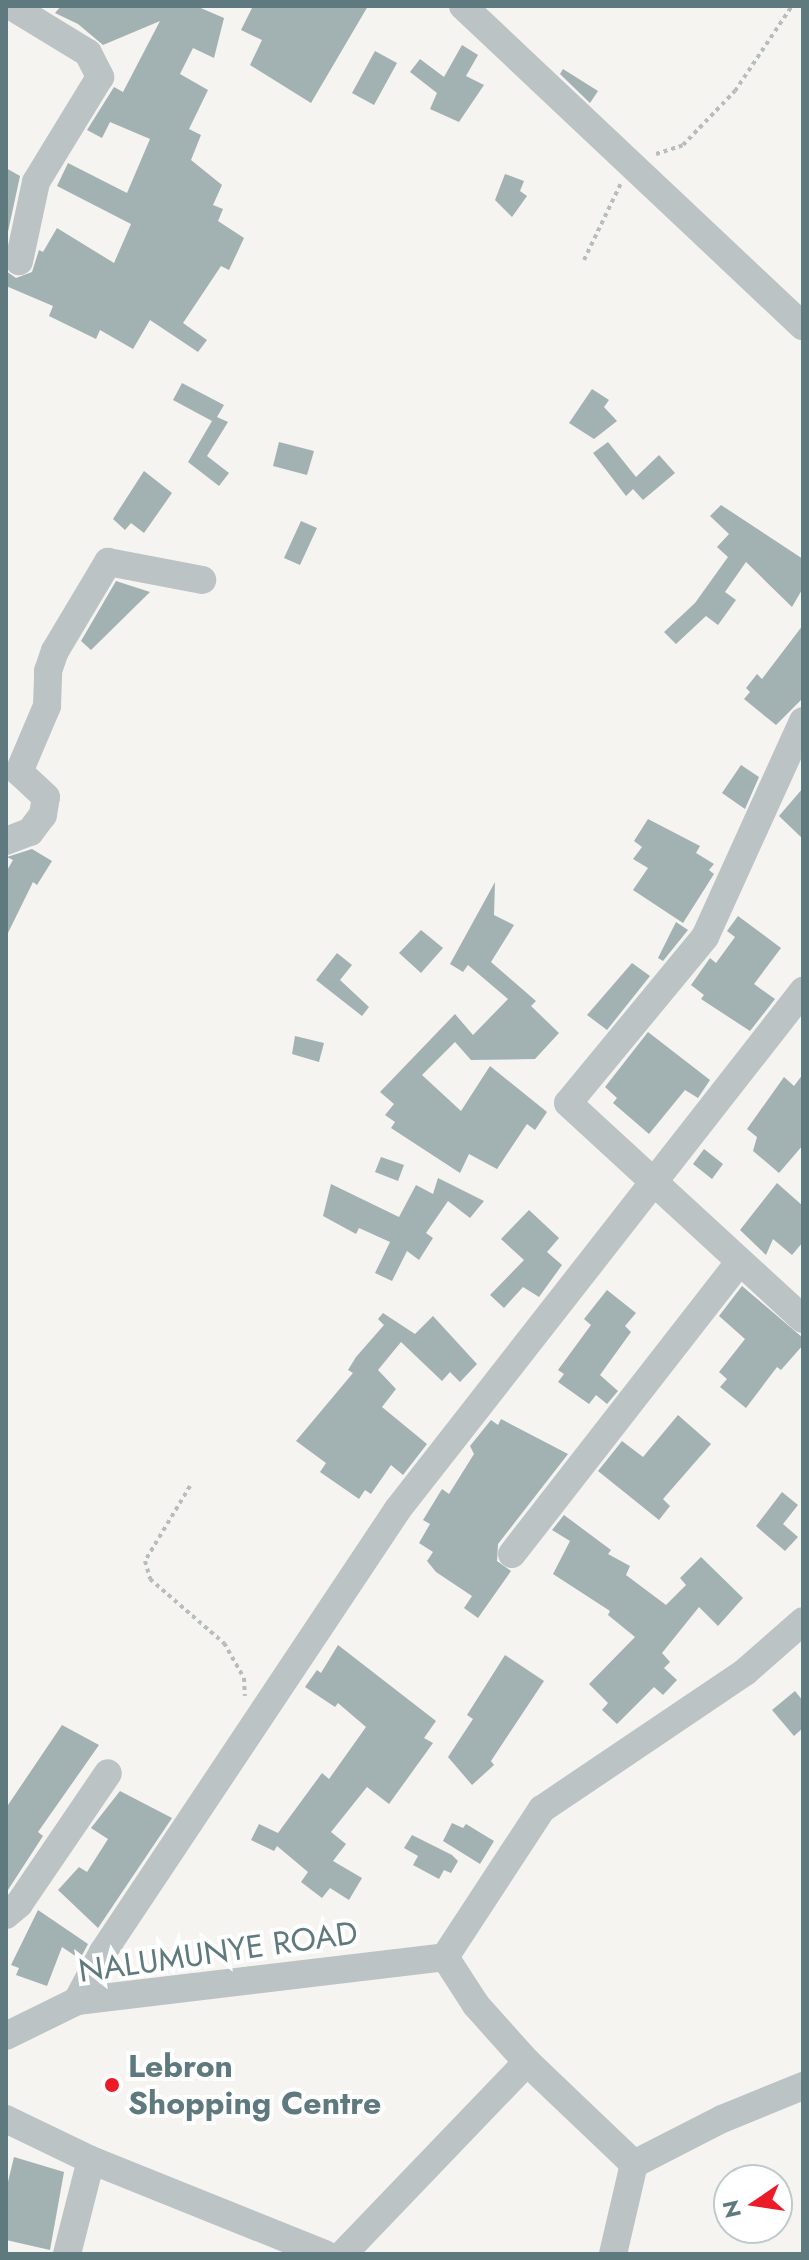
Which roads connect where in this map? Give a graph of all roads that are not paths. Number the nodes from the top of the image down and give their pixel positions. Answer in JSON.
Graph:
{"nodes":[{"id":1,"x":11,"y":6,"type":"edge"},
{"id":2,"x":463,"y":6,"type":"edge"},
{"id":3,"x":19,"y":261,"type":"dead end"},
{"id":4,"x":803,"y":326,"type":"edge"},
{"id":5,"x":202,"y":580,"type":"dead end"},
{"id":6,"x":803,"y":721,"type":"edge"},
{"id":7,"x":6,"y":841,"type":"edge"},
{"id":8,"x":803,"y":991,"type":"edge"},
{"id":9,"x":654,"y":1183,"type":"junction"},
{"id":10,"x":738,"y":1264,"type":"junction"},
{"id":11,"x":798,"y":1307,"type":"edge"},
{"id":12,"x":512,"y":1554,"type":"dead end"},
{"id":13,"x":803,"y":1621,"type":"edge"},
{"id":14,"x":108,"y":1773,"type":"dead end"},
{"id":15,"x":6,"y":1915,"type":"edge"},
{"id":16,"x":445,"y":1957,"type":"junction"},
{"id":17,"x":77,"y":2001,"type":"junction"},
{"id":18,"x":6,"y":2036,"type":"edge"},
{"id":19,"x":527,"y":2062,"type":"junction"},
{"id":20,"x":803,"y":2086,"type":"edge"},
{"id":21,"x":6,"y":2119,"type":"edge"},
{"id":22,"x":91,"y":2160,"type":"junction"},
{"id":23,"x":634,"y":2164,"type":"junction"},
{"id":24,"x":67,"y":2254,"type":"edge"},
{"id":25,"x":325,"y":2254,"type":"edge"},
{"id":26,"x":343,"y":2254,"type":"edge"},
{"id":27,"x":613,"y":2254,"type":"edge"}],
"edges":[{"from":1,"to":3,"type":"street"},
{"from":2,"to":4,"type":"street"},
{"from":5,"to":7,"type":"street"},
{"from":6,"to":9,"type":"street"},
{"from":8,"to":9,"type":"street"},
{"from":9,"to":10,"type":"street"},
{"from":9,"to":17,"type":"street"},
{"from":10,"to":11,"type":"street"},
{"from":10,"to":12,"type":"street"},
{"from":13,"to":16,"type":"street"},
{"from":14,"to":15,"type":"street"},
{"from":16,"to":17,"type":"street","name":"NALUMUNYE ROAD"},
{"from":16,"to":19,"type":"street"},
{"from":17,"to":18,"type":"street","name":"NALUMUNYE ROAD"},
{"from":19,"to":23,"type":"street"},
{"from":19,"to":26,"type":"street"},
{"from":20,"to":23,"type":"street"},
{"from":21,"to":22,"type":"street"},
{"from":22,"to":24,"type":"street"},
{"from":22,"to":25,"type":"street"},
{"from":23,"to":27,"type":"street"}]}
